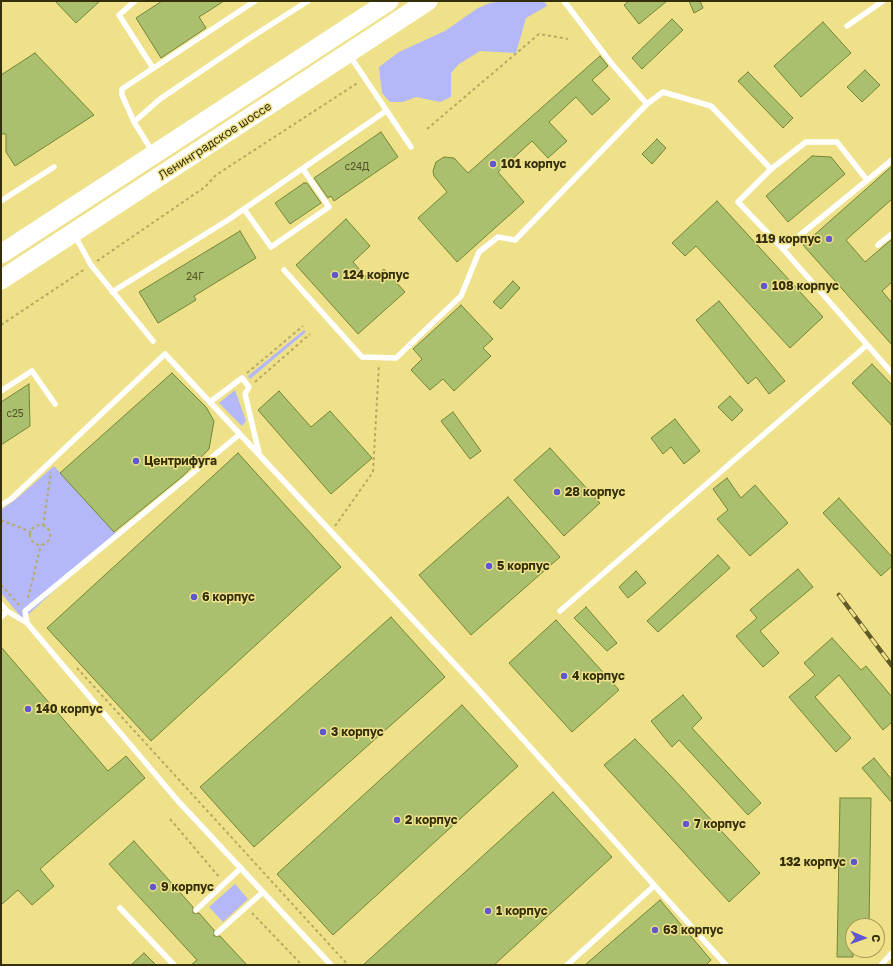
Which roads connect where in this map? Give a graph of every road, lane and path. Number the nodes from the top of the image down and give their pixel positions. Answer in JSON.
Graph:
{"nodes":[{"id":1,"x":135,"y":1,"type":"edge"},
{"id":2,"x":255,"y":1,"type":"edge"},
{"id":3,"x":308,"y":1,"type":"edge"},
{"id":4,"x":389,"y":1,"type":"edge"},
{"id":5,"x":428,"y":1,"type":"edge"},
{"id":6,"x":564,"y":1,"type":"edge"},
{"id":7,"x":883,"y":1,"type":"edge"},
{"id":8,"x":847,"y":26,"type":"dead end"},
{"id":9,"x":568,"y":39,"type":"dead end"},
{"id":10,"x":348,"y":53,"type":"junction"},
{"id":11,"x":153,"y":68,"type":"junction"},
{"id":12,"x":364,"y":78,"type":"junction"},
{"id":13,"x":647,"y":104,"type":"junction"},
{"id":14,"x":386,"y":111,"type":"junction"},
{"id":15,"x":134,"y":122,"type":"junction"},
{"id":16,"x":427,"y":129,"type":"dead end"},
{"id":17,"x":410,"y":147,"type":"dead end"},
{"id":18,"x":154,"y":154,"type":"junction"},
{"id":19,"x":892,"y":160,"type":"edge"},
{"id":20,"x":54,"y":167,"type":"dead end"},
{"id":21,"x":303,"y":169,"type":"junction"},
{"id":22,"x":771,"y":169,"type":"junction"},
{"id":23,"x":867,"y":180,"type":"junction"},
{"id":24,"x":1,"y":201,"type":"edge"},
{"id":25,"x":244,"y":209,"type":"junction"},
{"id":26,"x":73,"y":234,"type":"junction"},
{"id":27,"x":892,"y":234,"type":"edge"},
{"id":28,"x":878,"y":245,"type":"dead end"},
{"id":29,"x":783,"y":249,"type":"junction"},
{"id":30,"x":1,"y":254,"type":"edge"},
{"id":31,"x":91,"y":265,"type":"junction"},
{"id":32,"x":284,"y":270,"type":"dead end"},
{"id":33,"x":1,"y":280,"type":"edge"},
{"id":34,"x":112,"y":292,"type":"junction"},
{"id":35,"x":1,"y":325,"type":"edge"},
{"id":36,"x":303,"y":326,"type":"dead end"},
{"id":37,"x":310,"y":334,"type":"dead end"},
{"id":38,"x":153,"y":341,"type":"dead end"},
{"id":39,"x":867,"y":345,"type":"junction"},
{"id":40,"x":379,"y":357,"type":"junction"},
{"id":41,"x":892,"y":372,"type":"edge"},
{"id":42,"x":242,"y":378,"type":"junction"},
{"id":43,"x":249,"y":387,"type":"junction"},
{"id":44,"x":1,"y":391,"type":"edge"},
{"id":45,"x":210,"y":402,"type":"junction"},
{"id":46,"x":56,"y":404,"type":"dead end"},
{"id":47,"x":240,"y":434,"type":"junction"},
{"id":48,"x":259,"y":455,"type":"junction"},
{"id":49,"x":53,"y":459,"type":"junction"},
{"id":50,"x":1,"y":505,"type":"edge"},
{"id":51,"x":1,"y":520,"type":"edge"},
{"id":52,"x":43,"y":526,"type":"junction"},
{"id":53,"x":331,"y":531,"type":"junction"},
{"id":54,"x":31,"y":532,"type":"junction"},
{"id":55,"x":41,"y":545,"type":"junction"},
{"id":56,"x":1,"y":585,"type":"edge"},
{"id":57,"x":1,"y":604,"type":"edge"},
{"id":58,"x":7,"y":611,"type":"junction"},
{"id":59,"x":25,"y":611,"type":"junction"},
{"id":60,"x":560,"y":611,"type":"dead end"},
{"id":61,"x":1,"y":617,"type":"edge"},
{"id":62,"x":27,"y":623,"type":"junction"},
{"id":63,"x":73,"y":664,"type":"dead end"},
{"id":64,"x":170,"y":819,"type":"dead end"},
{"id":65,"x":241,"y":868,"type":"junction"},
{"id":66,"x":225,"y":884,"type":"junction"},
{"id":67,"x":654,"y":886,"type":"junction"},
{"id":68,"x":263,"y":892,"type":"junction"},
{"id":69,"x":120,"y":908,"type":"dead end"},
{"id":70,"x":247,"y":908,"type":"junction"},
{"id":71,"x":196,"y":910,"type":"dead end"},
{"id":72,"x":217,"y":933,"type":"dead end"},
{"id":73,"x":892,"y":953,"type":"edge"},
{"id":74,"x":174,"y":965,"type":"edge"},
{"id":75,"x":302,"y":965,"type":"edge"},
{"id":76,"x":331,"y":965,"type":"edge"},
{"id":77,"x":348,"y":965,"type":"edge"},
{"id":78,"x":567,"y":965,"type":"edge"},
{"id":79,"x":726,"y":965,"type":"edge"},
{"id":80,"x":881,"y":965,"type":"edge"}],
"edges":[{"from":1,"to":11,"type":"lane"},
{"from":2,"to":11,"type":"lane"},
{"from":3,"to":15,"type":"lane"},
{"from":4,"to":18,"type":"highway","name":"Ленинградское шоссе"},
{"from":5,"to":10,"type":"highway","name":"Ленинградское шоссе"},
{"from":6,"to":13,"type":"lane"},
{"from":7,"to":8,"type":"lane"},
{"from":9,"to":16,"type":"path"},
{"from":10,"to":12,"type":"lane"},
{"from":10,"to":26,"type":"highway","name":"Ленинградское шоссе"},
{"from":11,"to":15,"type":"lane"},
{"from":12,"to":14,"type":"lane"},
{"from":12,"to":31,"type":"path"},
{"from":13,"to":22,"type":"lane"},
{"from":13,"to":40,"type":"lane"},
{"from":14,"to":17,"type":"lane"},
{"from":14,"to":21,"type":"lane"},
{"from":15,"to":18,"type":"lane"},
{"from":18,"to":30,"type":"highway","name":"Ленинградское шоссе"},
{"from":19,"to":23,"type":"lane"},
{"from":20,"to":24,"type":"lane"},
{"from":21,"to":25,"type":"lane"},
{"from":21,"to":25,"type":"lane"},
{"from":22,"to":23,"type":"lane"},
{"from":22,"to":29,"type":"lane"},
{"from":23,"to":29,"type":"lane"},
{"from":25,"to":34,"type":"lane"},
{"from":26,"to":31,"type":"lane"},
{"from":26,"to":33,"type":"highway","name":"Ленинградское шоссе"},
{"from":27,"to":28,"type":"lane"},
{"from":29,"to":39,"type":"lane"},
{"from":31,"to":34,"type":"lane"},
{"from":31,"to":35,"type":"path"},
{"from":32,"to":40,"type":"lane"},
{"from":34,"to":38,"type":"lane"},
{"from":36,"to":42,"type":"path"},
{"from":37,"to":43,"type":"path"},
{"from":39,"to":41,"type":"lane"},
{"from":39,"to":60,"type":"lane"},
{"from":40,"to":53,"type":"path"},
{"from":42,"to":43,"type":"lane"},
{"from":42,"to":45,"type":"lane"},
{"from":43,"to":48,"type":"lane"},
{"from":44,"to":46,"type":"lane"},
{"from":45,"to":47,"type":"lane"},
{"from":45,"to":49,"type":"lane"},
{"from":47,"to":48,"type":"lane"},
{"from":47,"to":59,"type":"lane"},
{"from":48,"to":53,"type":"lane"},
{"from":49,"to":50,"type":"lane"},
{"from":49,"to":52,"type":"path"},
{"from":51,"to":54,"type":"path"},
{"from":52,"to":54,"type":"path"},
{"from":52,"to":55,"type":"path"},
{"from":53,"to":67,"type":"lane"},
{"from":54,"to":55,"type":"path"},
{"from":55,"to":59,"type":"path"},
{"from":56,"to":59,"type":"path"},
{"from":57,"to":58,"type":"lane"},
{"from":58,"to":61,"type":"lane"},
{"from":58,"to":62,"type":"lane"},
{"from":59,"to":62,"type":"lane"},
{"from":62,"to":65,"type":"lane"},
{"from":63,"to":77,"type":"path"},
{"from":64,"to":66,"type":"path"},
{"from":65,"to":66,"type":"lane"},
{"from":65,"to":68,"type":"lane"},
{"from":66,"to":71,"type":"lane"},
{"from":67,"to":78,"type":"lane"},
{"from":67,"to":79,"type":"lane"},
{"from":68,"to":70,"type":"lane"},
{"from":68,"to":76,"type":"lane"},
{"from":69,"to":74,"type":"lane"},
{"from":70,"to":72,"type":"lane"},
{"from":70,"to":75,"type":"path"},
{"from":73,"to":80,"type":"lane"}]}
